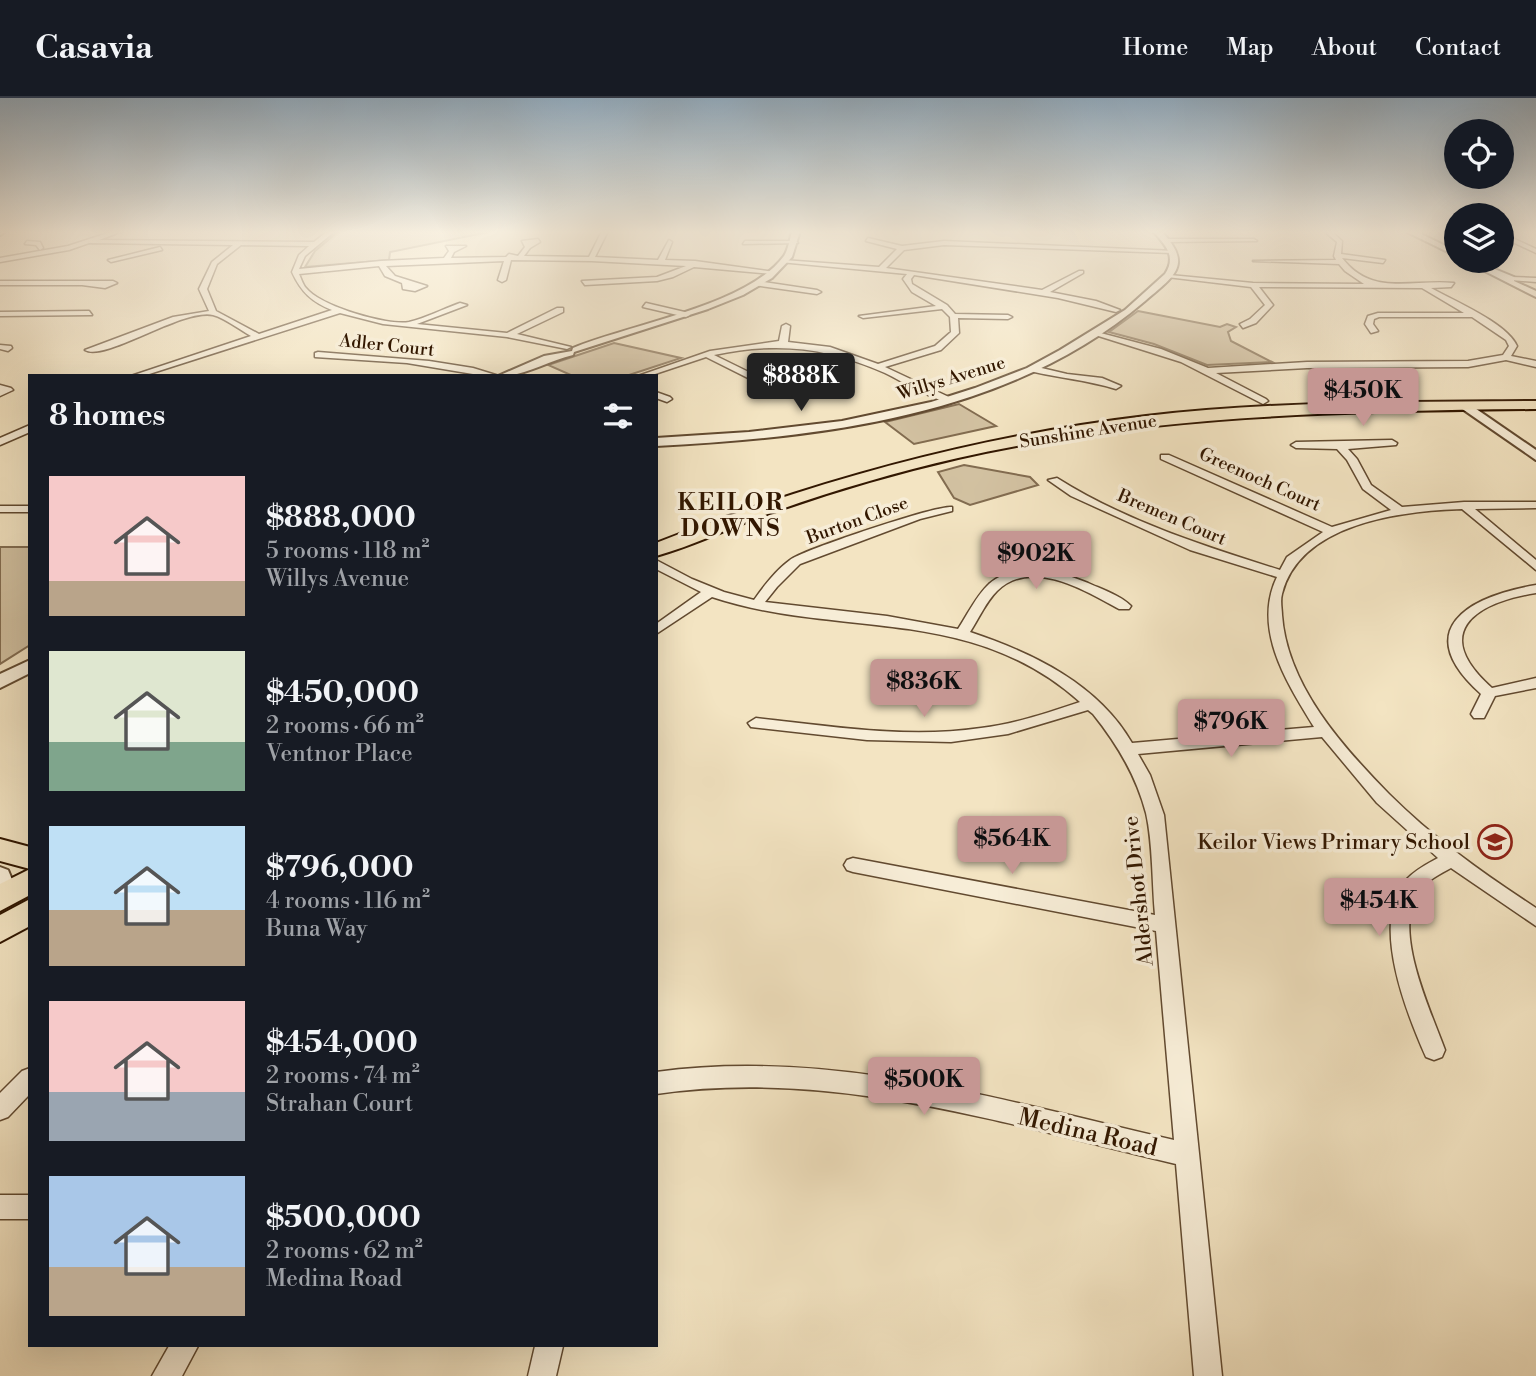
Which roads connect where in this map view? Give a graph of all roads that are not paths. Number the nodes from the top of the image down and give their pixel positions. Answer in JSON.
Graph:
{"nodes":[{"id":1,"x":204,"y":291,"type":"edge"},
{"id":2,"x":305,"y":291,"type":"edge"},
{"id":3,"x":740,"y":291,"type":"edge"},
{"id":4,"x":808,"y":291,"type":"edge"},
{"id":5,"x":915,"y":291,"type":"edge"},
{"id":6,"x":1030,"y":291,"type":"edge"},
{"id":7,"x":1047,"y":291,"type":"edge"},
{"id":8,"x":1150,"y":291,"type":"edge"},
{"id":9,"x":1258,"y":291,"type":"edge"},
{"id":10,"x":1430,"y":291,"type":"edge"},
{"id":11,"x":817,"y":292,"type":"dead end"},
{"id":12,"x":1043,"y":293,"type":"junction"},
{"id":13,"x":463,"y":305,"type":"dead end"},
{"id":14,"x":646,"y":305,"type":"dead end"},
{"id":15,"x":944,"y":307,"type":"junction"},
{"id":16,"x":340,"y":310,"type":"junction"},
{"id":17,"x":560,"y":310,"type":"dead end"},
{"id":18,"x":1123,"y":310,"type":"junction"},
{"id":19,"x":214,"y":312,"type":"junction"},
{"id":20,"x":0,"y":314,"type":"edge"},
{"id":21,"x":53,"y":314,"type":"dead end"},
{"id":22,"x":686,"y":315,"type":"junction"},
{"id":23,"x":1004,"y":315,"type":"dead end"},
{"id":24,"x":1473,"y":315,"type":"junction"},
{"id":25,"x":863,"y":316,"type":"dead end"},
{"id":26,"x":954,"y":316,"type":"junction"},
{"id":27,"x":785,"y":324,"type":"dead end"},
{"id":28,"x":405,"y":325,"type":"junction"},
{"id":29,"x":1243,"y":327,"type":"dead end"},
{"id":30,"x":1359,"y":328,"type":"dead end"},
{"id":31,"x":1372,"y":330,"type":"joint"},
{"id":32,"x":1093,"y":333,"type":"junction"},
{"id":33,"x":508,"y":335,"type":"junction"},
{"id":34,"x":257,"y":336,"type":"junction"},
{"id":35,"x":117,"y":341,"type":"dead end"},
{"id":36,"x":783,"y":344,"type":"junction"},
{"id":37,"x":567,"y":350,"type":"junction"},
{"id":38,"x":317,"y":355,"type":"dead end"},
{"id":39,"x":708,"y":355,"type":"junction"},
{"id":40,"x":1506,"y":357,"type":"junction"},
{"id":41,"x":1536,"y":363,"type":"edge"},
{"id":42,"x":874,"y":368,"type":"junction"},
{"id":43,"x":1033,"y":369,"type":"junction"},
{"id":44,"x":1207,"y":371,"type":"junction"},
{"id":45,"x":141,"y":374,"type":"edge"},
{"id":46,"x":485,"y":374,"type":"edge"},
{"id":47,"x":508,"y":374,"type":"edge"},
{"id":48,"x":648,"y":374,"type":"edge"},
{"id":49,"x":1113,"y":383,"type":"dead end"},
{"id":50,"x":768,"y":385,"type":"dead end"},
{"id":51,"x":1231,"y":387,"type":"junction"},
{"id":52,"x":0,"y":388,"type":"edge"},
{"id":53,"x":0,"y":393,"type":"edge"},
{"id":54,"x":1536,"y":397,"type":"edge"},
{"id":55,"x":948,"y":400,"type":"junction"},
{"id":56,"x":1459,"y":401,"type":"junction"},
{"id":57,"x":1255,"y":402,"type":"junction"},
{"id":58,"x":1536,"y":405,"type":"edge"},
{"id":59,"x":1349,"y":407,"type":"junction"},
{"id":60,"x":28,"y":429,"type":"edge"},
{"id":61,"x":0,"y":442,"type":"edge"},
{"id":62,"x":658,"y":442,"type":"edge"},
{"id":63,"x":1392,"y":443,"type":"dead end"},
{"id":64,"x":1293,"y":445,"type":"dead end"},
{"id":65,"x":1340,"y":446,"type":"junction"},
{"id":66,"x":1536,"y":456,"type":"edge"},
{"id":67,"x":1171,"y":458,"type":"dead end"},
{"id":68,"x":1038,"y":479,"type":"dead end"},
{"id":69,"x":1464,"y":505,"type":"junction"},
{"id":70,"x":1536,"y":505,"type":"edge"},
{"id":71,"x":0,"y":509,"type":"edge"},
{"id":72,"x":28,"y":509,"type":"edge"},
{"id":73,"x":948,"y":509,"type":"dead end"},
{"id":74,"x":1400,"y":511,"type":"junction"},
{"id":75,"x":1332,"y":531,"type":"junction"},
{"id":76,"x":658,"y":533,"type":"edge"},
{"id":77,"x":659,"y":565,"type":"edge"},
{"id":78,"x":1536,"y":566,"type":"edge"},
{"id":79,"x":1283,"y":575,"type":"junction"},
{"id":80,"x":1536,"y":589,"type":"edge"},
{"id":81,"x":709,"y":593,"type":"junction"},
{"id":82,"x":756,"y":606,"type":"junction"},
{"id":83,"x":1124,"y":606,"type":"dead end"},
{"id":84,"x":658,"y":629,"type":"edge"},
{"id":85,"x":962,"y":634,"type":"junction"},
{"id":86,"x":1536,"y":683,"type":"edge"},
{"id":87,"x":1489,"y":693,"type":"junction"},
{"id":88,"x":1092,"y":703,"type":"junction"},
{"id":89,"x":1479,"y":714,"type":"dead end"},
{"id":90,"x":756,"y":723,"type":"dead end"},
{"id":91,"x":1327,"y":731,"type":"junction"},
{"id":92,"x":1130,"y":750,"type":"junction"},
{"id":93,"x":0,"y":850,"type":"edge"},
{"id":94,"x":28,"y":857,"type":"edge"},
{"id":95,"x":1451,"y":860,"type":"junction"},
{"id":96,"x":853,"y":865,"type":"dead end"},
{"id":97,"x":1536,"y":918,"type":"edge"},
{"id":98,"x":1164,"y":925,"type":"junction"},
{"id":99,"x":1434,"y":1050,"type":"dead end"},
{"id":100,"x":28,"y":1081,"type":"edge"},
{"id":101,"x":658,"y":1083,"type":"edge"},
{"id":102,"x":0,"y":1109,"type":"edge"},
{"id":103,"x":1188,"y":1155,"type":"junction"},
{"id":104,"x":0,"y":1207,"type":"edge"},
{"id":105,"x":28,"y":1207,"type":"edge"},
{"id":106,"x":183,"y":1347,"type":"edge"},
{"id":107,"x":550,"y":1347,"type":"edge"},
{"id":108,"x":166,"y":1376,"type":"edge"},
{"id":109,"x":542,"y":1376,"type":"edge"},
{"id":110,"x":1208,"y":1376,"type":"edge"}],
"edges":[{"from":1,"to":19,"type":"street"},
{"from":2,"to":16,"type":"street"},
{"from":3,"to":22,"type":"street"},
{"from":4,"to":11,"type":"street"},
{"from":5,"to":15,"type":"street"},
{"from":6,"to":12,"type":"street"},
{"from":7,"to":12,"type":"street"},
{"from":8,"to":18,"type":"street","name":"Willys Avenue"},
{"from":9,"to":29,"type":"street"},
{"from":10,"to":24,"type":"street"},
{"from":12,"to":18,"type":"street"},
{"from":13,"to":28,"type":"street"},
{"from":14,"to":22,"type":"street"},
{"from":15,"to":25,"type":"street"},
{"from":15,"to":26,"type":"street"},
{"from":16,"to":28,"type":"street"},
{"from":16,"to":34,"type":"street"},
{"from":17,"to":33,"type":"street"},
{"from":18,"to":32,"type":"street","name":"Willys Avenue"},
{"from":19,"to":34,"type":"street"},
{"from":19,"to":35,"type":"street"},
{"from":20,"to":21,"type":"street"},
{"from":22,"to":37,"type":"street"},
{"from":23,"to":26,"type":"street"},
{"from":24,"to":31,"type":"street"},
{"from":24,"to":40,"type":"street"},
{"from":26,"to":42,"type":"street"},
{"from":27,"to":36,"type":"street"},
{"from":28,"to":33,"type":"street"},
{"from":30,"to":31,"type":"street"},
{"from":32,"to":43,"type":"street","name":"Willys Avenue"},
{"from":32,"to":44,"type":"street"},
{"from":33,"to":37,"type":"street"},
{"from":34,"to":45,"type":"street"},
{"from":36,"to":39,"type":"street"},
{"from":36,"to":42,"type":"street"},
{"from":37,"to":47,"type":"street"},
{"from":38,"to":46,"type":"street","name":"Adler Court"},
{"from":39,"to":48,"type":"street"},
{"from":39,"to":50,"type":"street"},
{"from":40,"to":41,"type":"street"},
{"from":40,"to":44,"type":"street"},
{"from":42,"to":55,"type":"street"},
{"from":43,"to":49,"type":"street"},
{"from":43,"to":55,"type":"street","name":"Willys Avenue"},
{"from":44,"to":51,"type":"street"},
{"from":51,"to":57,"type":"street"},
{"from":51,"to":57,"type":"street"},
{"from":52,"to":53,"type":"street"},
{"from":54,"to":56,"type":"main road","name":"Sunshine Avenue"},
{"from":55,"to":62,"type":"street","name":"Willys Avenue"},
{"from":56,"to":57,"type":"main road","name":"Sunshine Avenue"},
{"from":56,"to":58,"type":"main road","name":"Sunshine Avenue"},
{"from":56,"to":59,"type":"main road","name":"Sunshine Avenue"},
{"from":56,"to":66,"type":"street"},
{"from":57,"to":59,"type":"main road"},
{"from":57,"to":76,"type":"main road","name":"Sunshine Avenue"},
{"from":59,"to":77,"type":"main road","name":"Sunshine Avenue"},
{"from":60,"to":61,"type":"street"},
{"from":63,"to":65,"type":"street"},
{"from":64,"to":65,"type":"street"},
{"from":65,"to":74,"type":"street"},
{"from":67,"to":75,"type":"street","name":"Greenoch Court"},
{"from":68,"to":79,"type":"street","name":"Bremen Court"},
{"from":69,"to":70,"type":"street"},
{"from":69,"to":74,"type":"street"},
{"from":69,"to":78,"type":"street"},
{"from":71,"to":72,"type":"street"},
{"from":73,"to":82,"type":"street","name":"Burton Close"},
{"from":74,"to":75,"type":"street"},
{"from":75,"to":79,"type":"street"},
{"from":77,"to":81,"type":"street","name":"Aldershot Drive"},
{"from":79,"to":91,"type":"street"},
{"from":80,"to":87,"type":"street"},
{"from":81,"to":82,"type":"street","name":"Aldershot Drive"},
{"from":81,"to":84,"type":"street"},
{"from":82,"to":85,"type":"street","name":"Aldershot Drive"},
{"from":83,"to":85,"type":"street"},
{"from":85,"to":88,"type":"street","name":"Aldershot Drive"},
{"from":86,"to":87,"type":"street"},
{"from":87,"to":89,"type":"street"},
{"from":88,"to":90,"type":"street"},
{"from":88,"to":92,"type":"street","name":"Aldershot Drive"},
{"from":91,"to":92,"type":"street"},
{"from":91,"to":95,"type":"street"},
{"from":92,"to":98,"type":"street","name":"Aldershot Drive"},
{"from":93,"to":94,"type":"main road"},
{"from":95,"to":97,"type":"street"},
{"from":95,"to":99,"type":"street"},
{"from":96,"to":98,"type":"street"},
{"from":98,"to":103,"type":"street","name":"Aldershot Drive"},
{"from":100,"to":102,"type":"street"},
{"from":101,"to":103,"type":"street","name":"Medina Road"},
{"from":103,"to":110,"type":"street","name":"Aldershot Drive"},
{"from":104,"to":105,"type":"street"},
{"from":106,"to":108,"type":"street"},
{"from":107,"to":109,"type":"street"}]}
